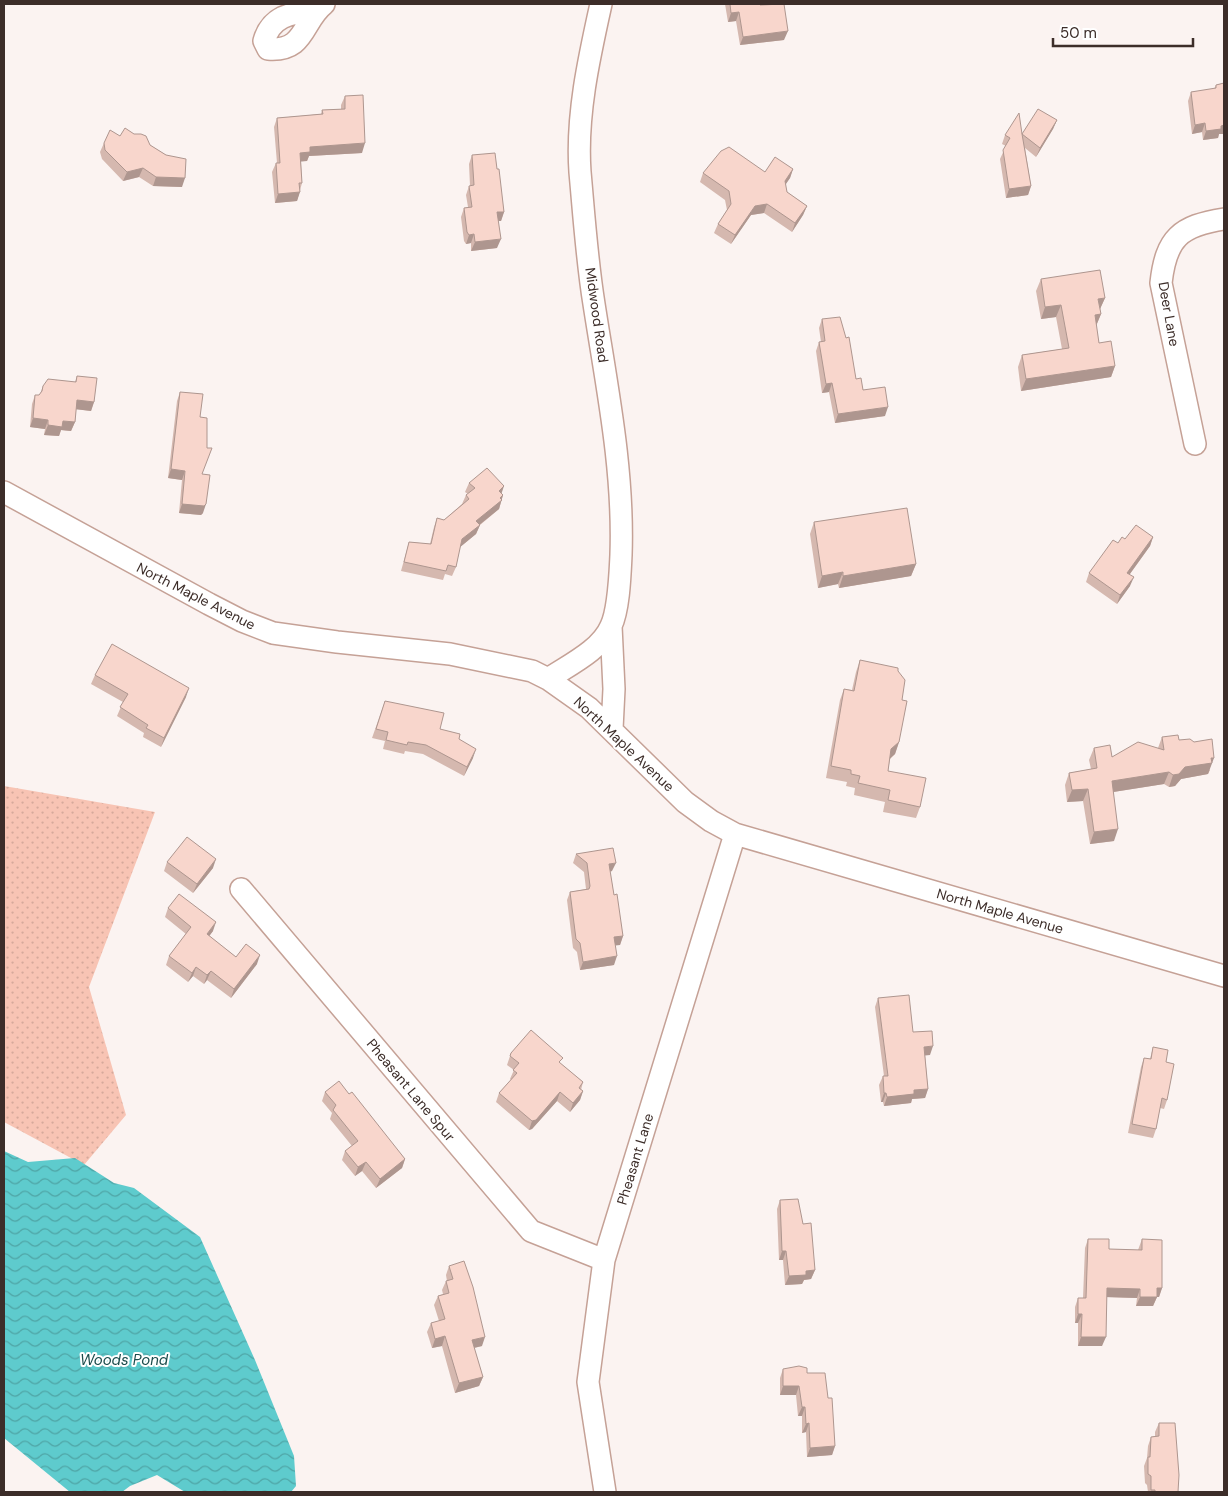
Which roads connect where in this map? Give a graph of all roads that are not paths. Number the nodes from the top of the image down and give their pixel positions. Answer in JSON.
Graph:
{"nodes":[{"id":1,"x":601,"y":4,"type":"edge"},
{"id":2,"x":1224,"y":219,"type":"edge"},
{"id":3,"x":1195,"y":444,"type":"dead end"},
{"id":4,"x":4,"y":492,"type":"edge"},
{"id":5,"x":611,"y":626,"type":"junction"},
{"id":6,"x":548,"y":679,"type":"junction"},
{"id":7,"x":612,"y":729,"type":"junction"},
{"id":8,"x":735,"y":834,"type":"junction"},
{"id":9,"x":241,"y":889,"type":"dead end"},
{"id":10,"x":1224,"y":976,"type":"edge"},
{"id":11,"x":604,"y":1260,"type":"junction"},
{"id":12,"x":606,"y":1492,"type":"edge"}],
"edges":[{"from":1,"to":5,"type":"street","name":"Midwood Road"},
{"from":2,"to":3,"type":"street","name":"Deer Lane"},
{"from":4,"to":6,"type":"street","name":"North Maple Avenue"},
{"from":5,"to":6,"type":"street","name":"Midwood Road"},
{"from":5,"to":7,"type":"street","name":"Midwood Road"},
{"from":6,"to":7,"type":"street","name":"North Maple Avenue"},
{"from":7,"to":8,"type":"street","name":"North Maple Avenue"},
{"from":8,"to":10,"type":"street","name":"North Maple Avenue"},
{"from":8,"to":11,"type":"street","name":"Pheasant Lane"},
{"from":9,"to":11,"type":"street","name":"Pheasant Lane Spur"},
{"from":11,"to":12,"type":"street","name":"Pheasant Lane"}]}
